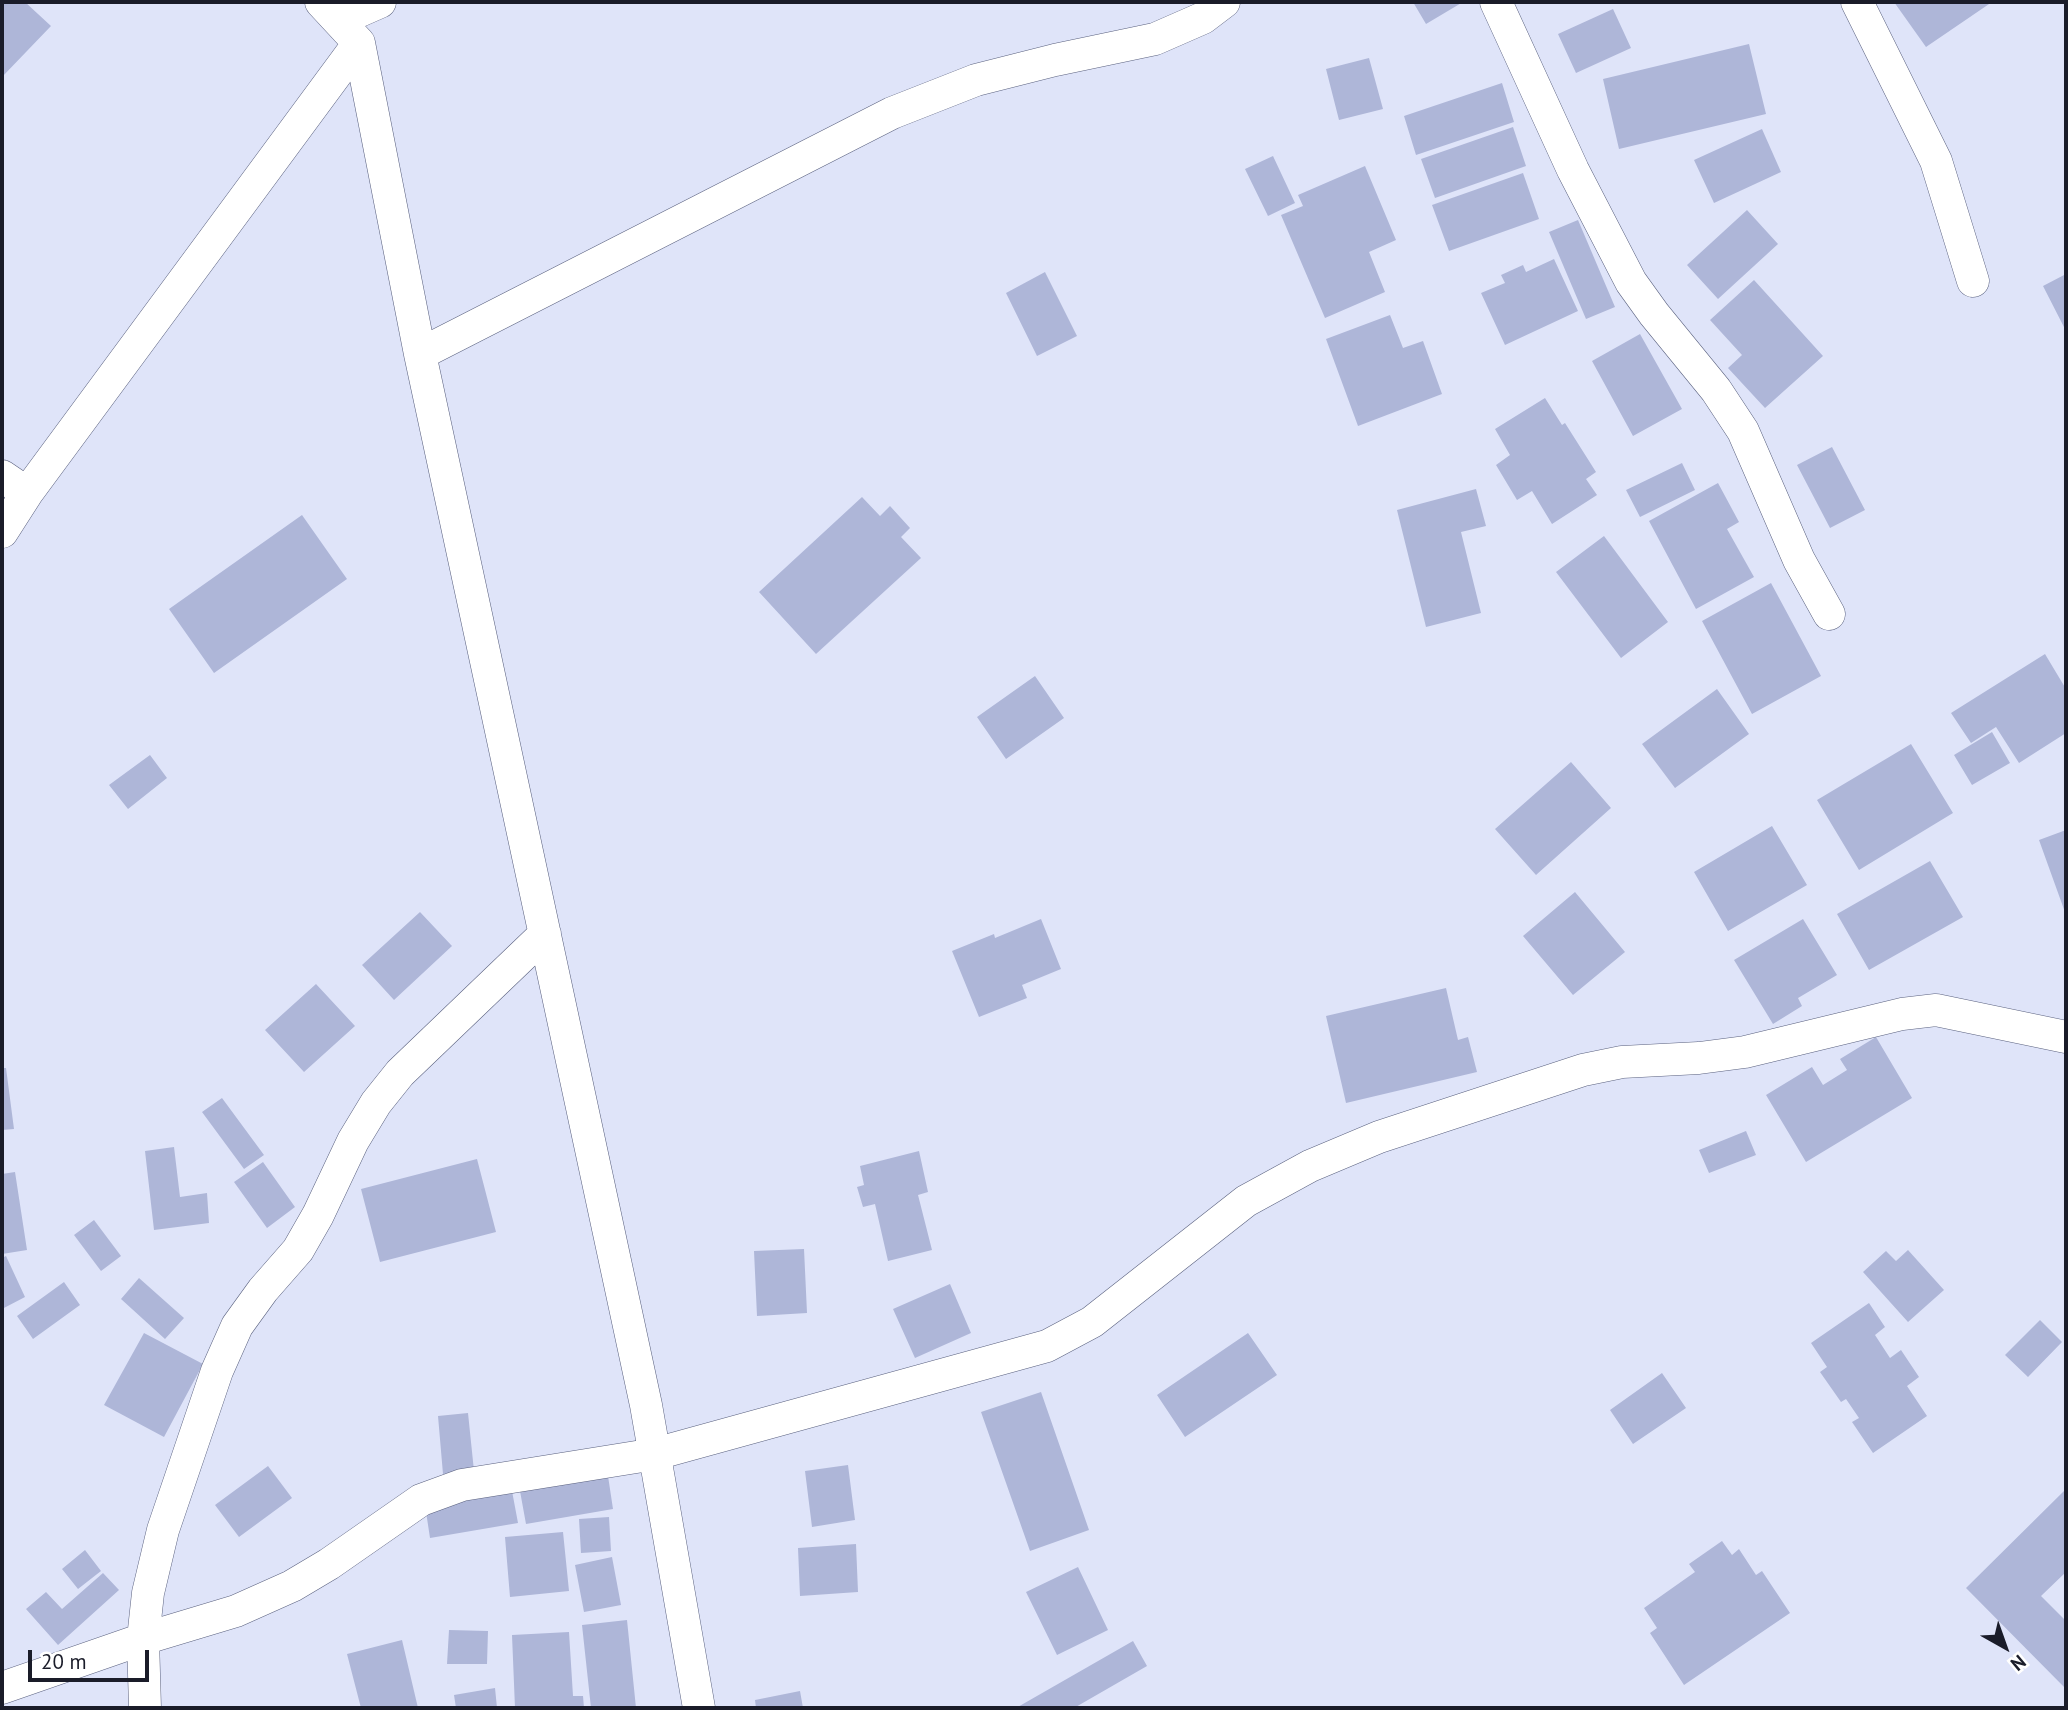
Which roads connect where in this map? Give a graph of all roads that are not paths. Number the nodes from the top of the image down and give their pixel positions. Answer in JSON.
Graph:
{"nodes":[{"id":1,"x":380,"y":2,"type":"edge"},
{"id":2,"x":1224,"y":2,"type":"edge"},
{"id":3,"x":1496,"y":2,"type":"edge"},
{"id":4,"x":1857,"y":2,"type":"edge"},
{"id":5,"x":340,"y":22,"type":"edge"},
{"id":6,"x":1973,"y":281,"type":"dead end"},
{"id":7,"x":420,"y":354,"type":"junction"},
{"id":8,"x":14,"y":485,"type":"edge"},
{"id":9,"x":2,"y":532,"type":"edge"},
{"id":10,"x":1829,"y":614,"type":"dead end"},
{"id":11,"x":545,"y":934,"type":"junction"},
{"id":12,"x":2066,"y":1037,"type":"edge"},
{"id":13,"x":655,"y":1454,"type":"junction"},
{"id":14,"x":143,"y":1639,"type":"junction"},
{"id":15,"x":2,"y":1688,"type":"edge"},
{"id":16,"x":145,"y":1708,"type":"edge"},
{"id":17,"x":699,"y":1708,"type":"edge"}],
"edges":[{"from":1,"to":5,"type":"street"},
{"from":2,"to":7,"type":"street"},
{"from":3,"to":10,"type":"street"},
{"from":4,"to":6,"type":"street"},
{"from":5,"to":7,"type":"street"},
{"from":5,"to":8,"type":"street"},
{"from":7,"to":11,"type":"street"},
{"from":8,"to":9,"type":"street"},
{"from":11,"to":13,"type":"street"},
{"from":11,"to":14,"type":"street"},
{"from":12,"to":13,"type":"street"},
{"from":13,"to":14,"type":"street"},
{"from":13,"to":17,"type":"street"},
{"from":14,"to":15,"type":"street"},
{"from":14,"to":16,"type":"street"}]}
